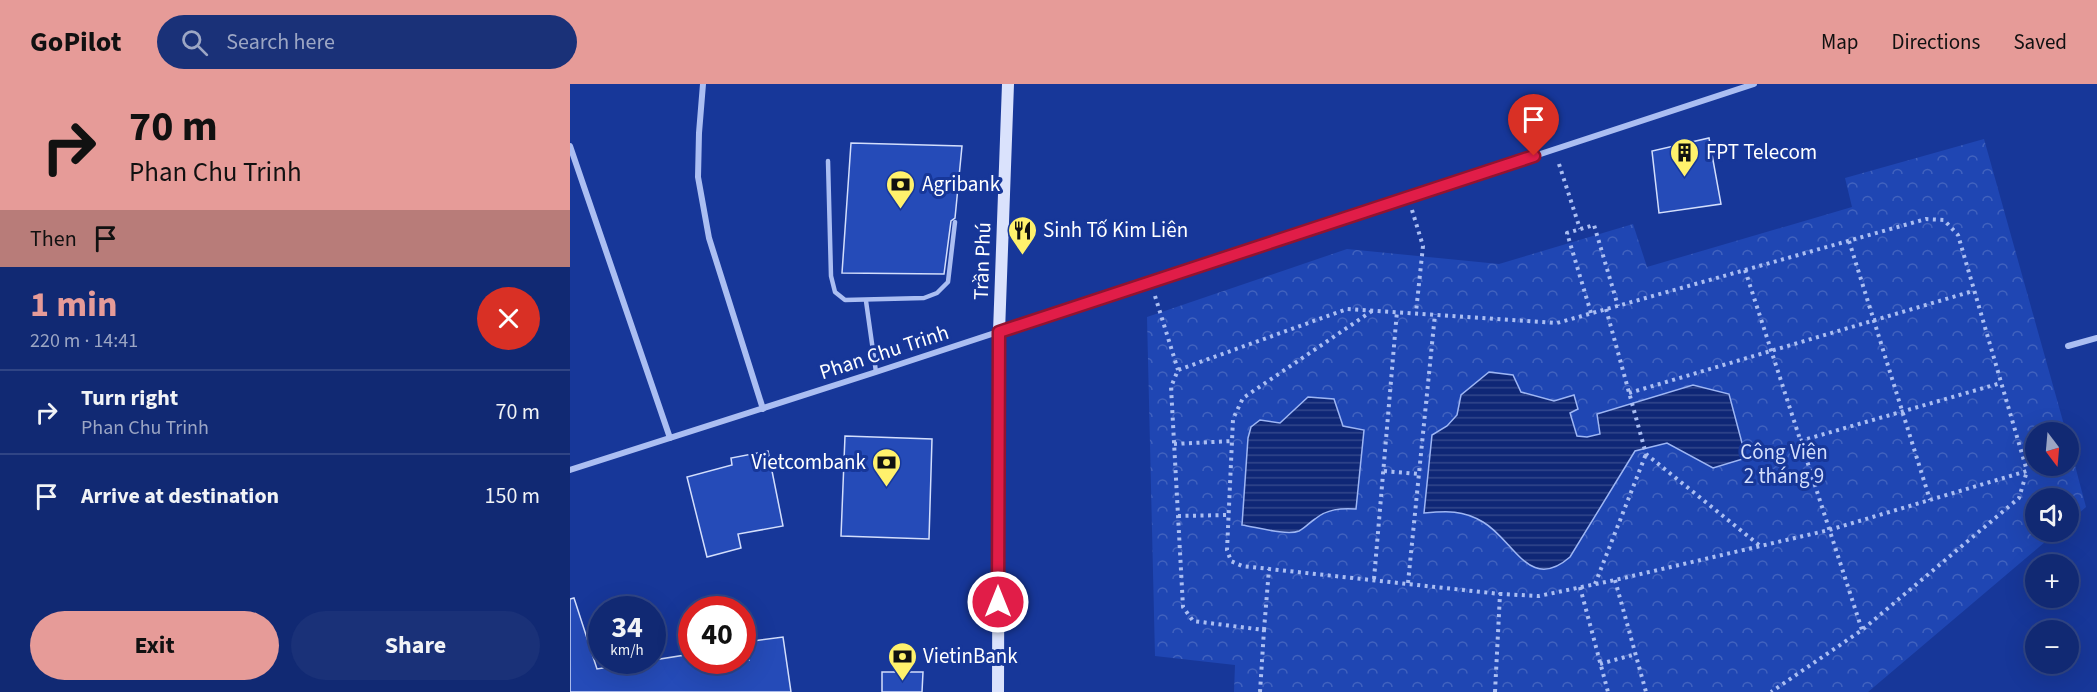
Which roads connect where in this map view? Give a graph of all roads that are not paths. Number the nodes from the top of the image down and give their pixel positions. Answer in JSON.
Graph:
{"nodes":[{"id":1,"x":703,"y":84,"type":"edge"},
{"id":2,"x":1008,"y":84,"type":"edge"},
{"id":3,"x":1754,"y":84,"type":"edge"},
{"id":4,"x":570,"y":146,"type":"edge"},
{"id":5,"x":828,"y":161,"type":"dead end"},
{"id":6,"x":955,"y":222,"type":"dead end"},
{"id":7,"x":866,"y":301,"type":"junction"},
{"id":8,"x":999,"y":332,"type":"junction"},
{"id":9,"x":2097,"y":338,"type":"edge"},
{"id":10,"x":2068,"y":346,"type":"dead end"},
{"id":11,"x":876,"y":372,"type":"junction"},
{"id":12,"x":763,"y":409,"type":"junction"},
{"id":13,"x":670,"y":438,"type":"junction"},
{"id":14,"x":570,"y":470,"type":"edge"},
{"id":15,"x":998,"y":692,"type":"edge"}],
"edges":[{"from":1,"to":12,"type":"street"},
{"from":2,"to":8,"type":"street","name":"Trần Phú"},
{"from":3,"to":8,"type":"street","name":"Phan Chu Trinh"},
{"from":4,"to":13,"type":"street"},
{"from":5,"to":7,"type":"lane"},
{"from":6,"to":7,"type":"lane"},
{"from":7,"to":11,"type":"lane"},
{"from":8,"to":11,"type":"street","name":"Phan Chu Trinh"},
{"from":8,"to":15,"type":"street","name":"Trần Phú"},
{"from":9,"to":10,"type":"street"},
{"from":11,"to":12,"type":"street","name":"Phan Chu Trinh"},
{"from":12,"to":13,"type":"street","name":"Phan Chu Trinh"},
{"from":13,"to":14,"type":"street","name":"Phan Chu Trinh"}]}
